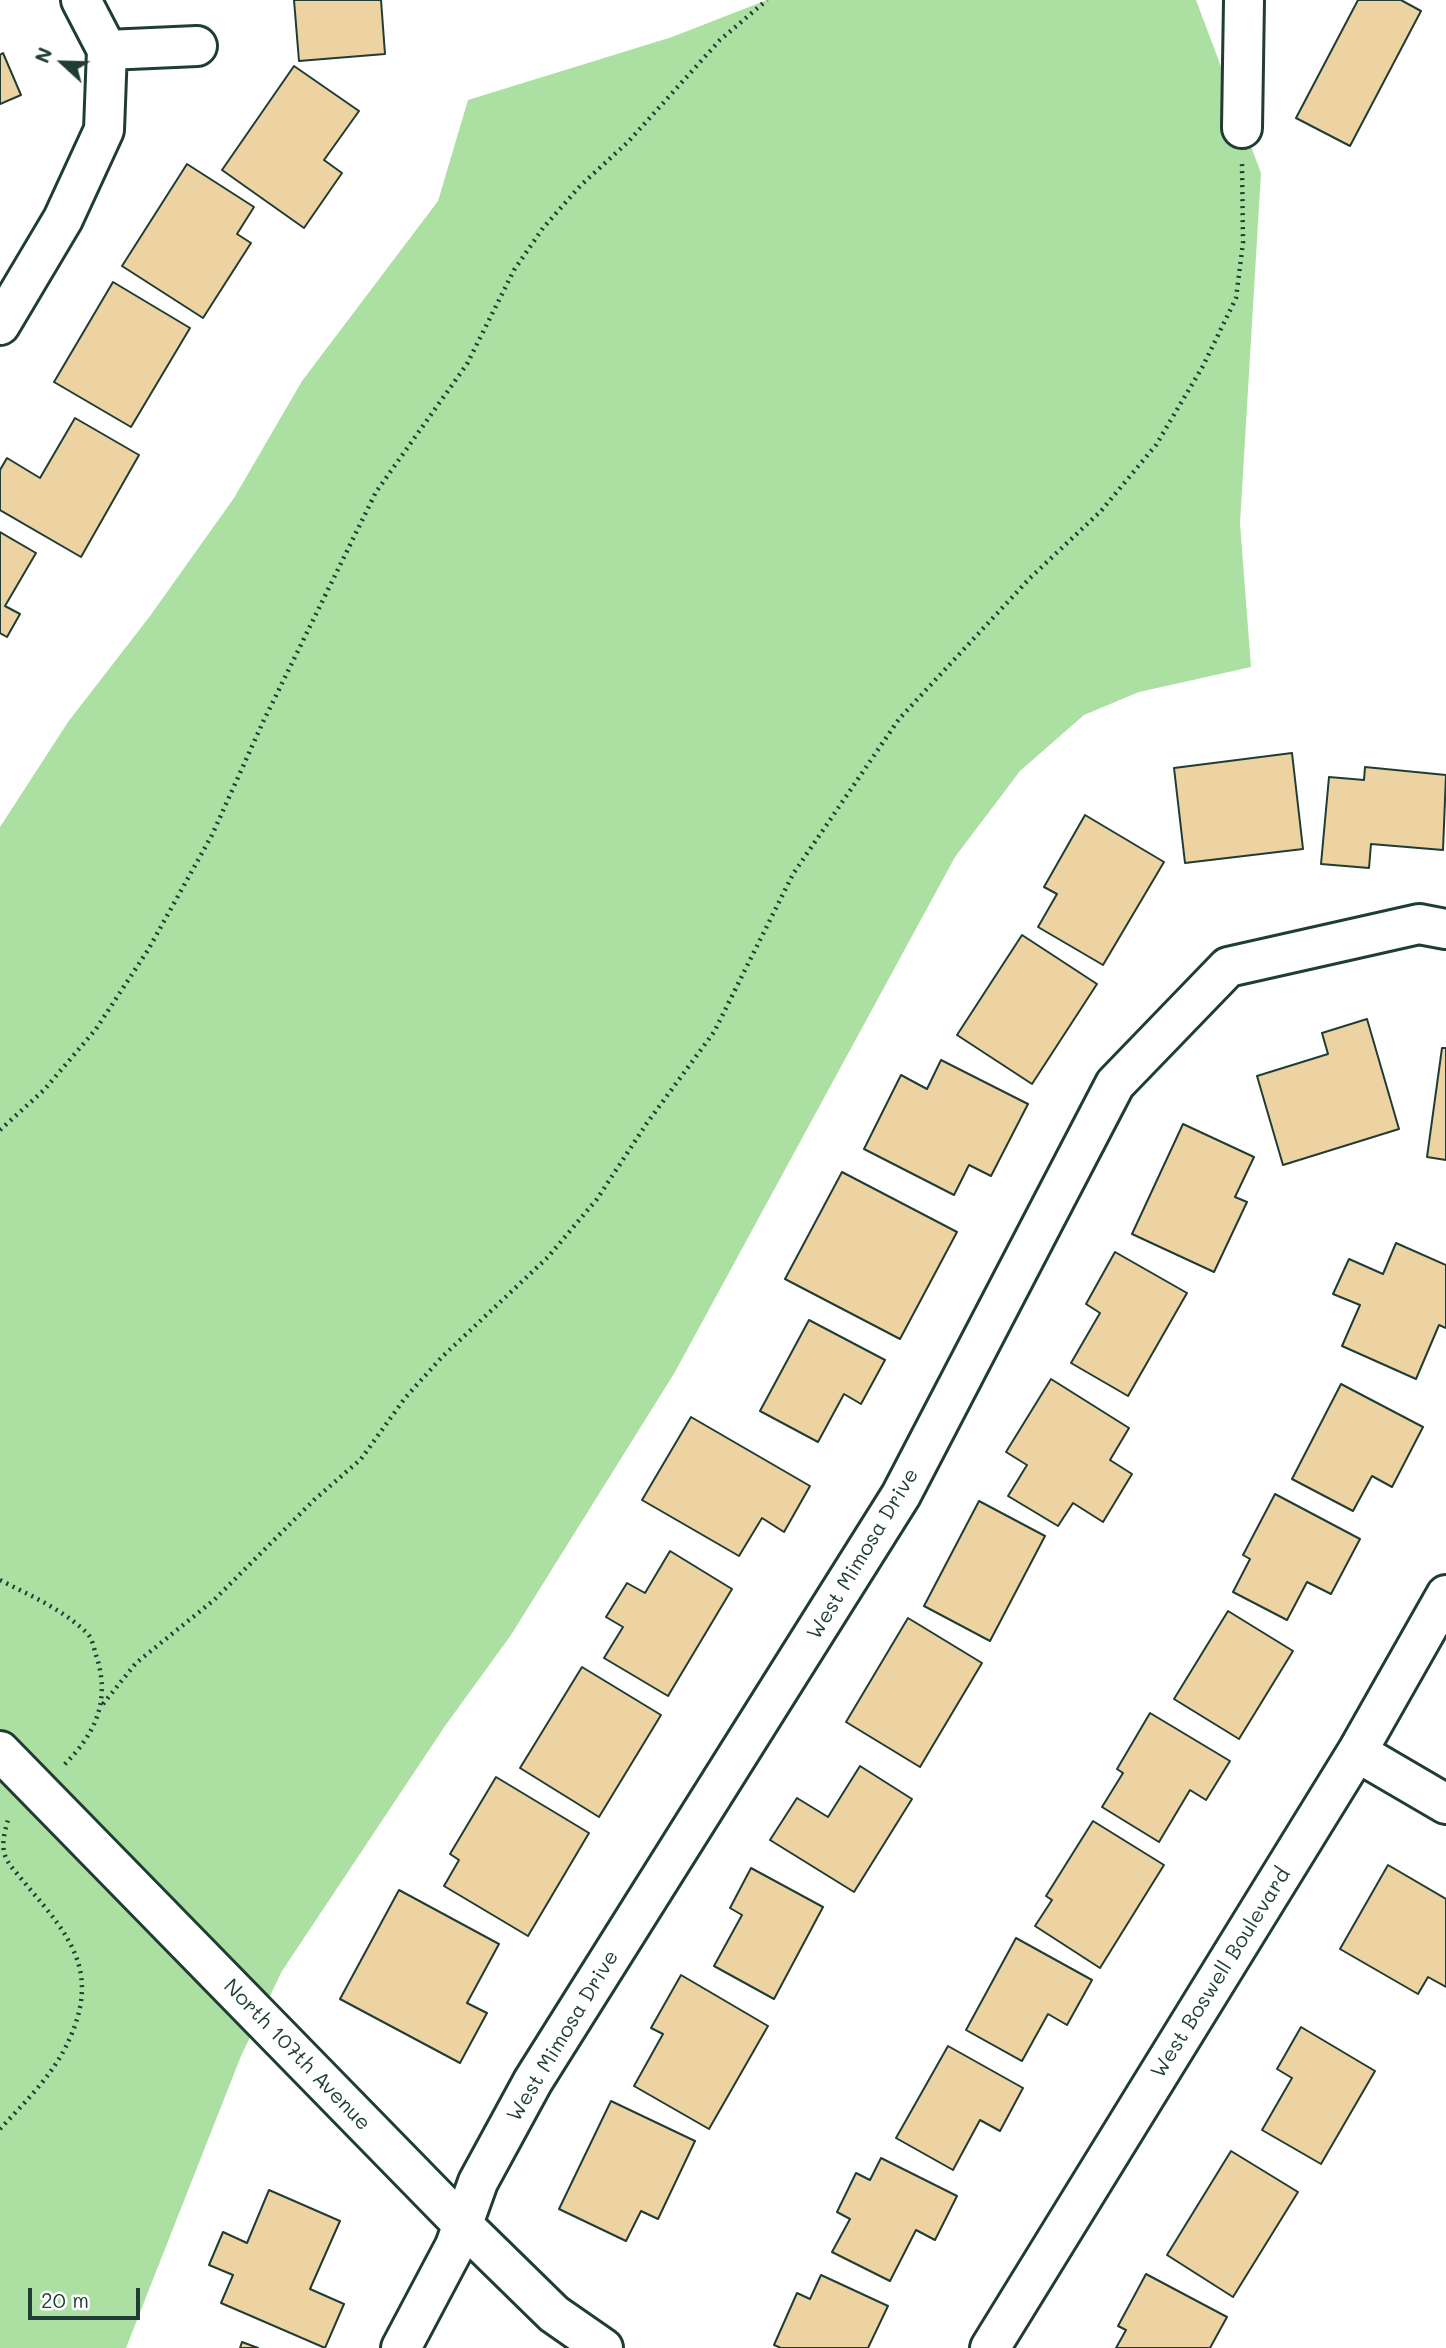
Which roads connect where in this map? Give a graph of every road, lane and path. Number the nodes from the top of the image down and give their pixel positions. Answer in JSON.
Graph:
{"nodes":[{"id":1,"x":81,"y":0,"type":"edge"},
{"id":2,"x":767,"y":0,"type":"edge"},
{"id":3,"x":1244,"y":0,"type":"edge"},
{"id":4,"x":197,"y":46,"type":"dead end"},
{"id":5,"x":107,"y":50,"type":"junction"},
{"id":6,"x":1242,"y":128,"type":"joint"},
{"id":7,"x":0,"y":324,"type":"edge"},
{"id":8,"x":1446,"y":929,"type":"edge"},
{"id":9,"x":0,"y":1130,"type":"edge"},
{"id":10,"x":0,"y":1580,"type":"edge"},
{"id":11,"x":1446,"y":1595,"type":"edge"},
{"id":12,"x":103,"y":1704,"type":"junction"},
{"id":13,"x":0,"y":1751,"type":"edge"},
{"id":14,"x":1357,"y":1752,"type":"junction"},
{"id":15,"x":38,"y":1791,"type":"junction"},
{"id":16,"x":1446,"y":1804,"type":"edge"},
{"id":17,"x":8,"y":1820,"type":"junction"},
{"id":18,"x":0,"y":1825,"type":"edge"},
{"id":19,"x":0,"y":2129,"type":"edge"},
{"id":20,"x":463,"y":2225,"type":"junction"},
{"id":21,"x":401,"y":2348,"type":"edge"},
{"id":22,"x":603,"y":2348,"type":"edge"},
{"id":23,"x":990,"y":2348,"type":"edge"}],
"edges":[{"from":1,"to":5,"type":"street"},
{"from":2,"to":9,"type":"path"},
{"from":3,"to":6,"type":"street"},
{"from":4,"to":5,"type":"street"},
{"from":5,"to":7,"type":"street"},
{"from":6,"to":12,"type":"path"},
{"from":8,"to":20,"type":"street","name":"West Mimosa Drive"},
{"from":10,"to":12,"type":"path"},
{"from":11,"to":14,"type":"street","name":"West Boswell Boulevard"},
{"from":12,"to":15,"type":"path"},
{"from":13,"to":15,"type":"street","name":"North 107th Avenue"},
{"from":14,"to":16,"type":"street"},
{"from":14,"to":23,"type":"street","name":"West Boswell Boulevard"},
{"from":15,"to":17,"type":"path"},
{"from":15,"to":20,"type":"street","name":"North 107th Avenue"},
{"from":17,"to":18,"type":"path"},
{"from":17,"to":19,"type":"path"},
{"from":20,"to":21,"type":"street","name":"West Mimosa Drive"},
{"from":20,"to":22,"type":"street","name":"North 107th Avenue"}]}
